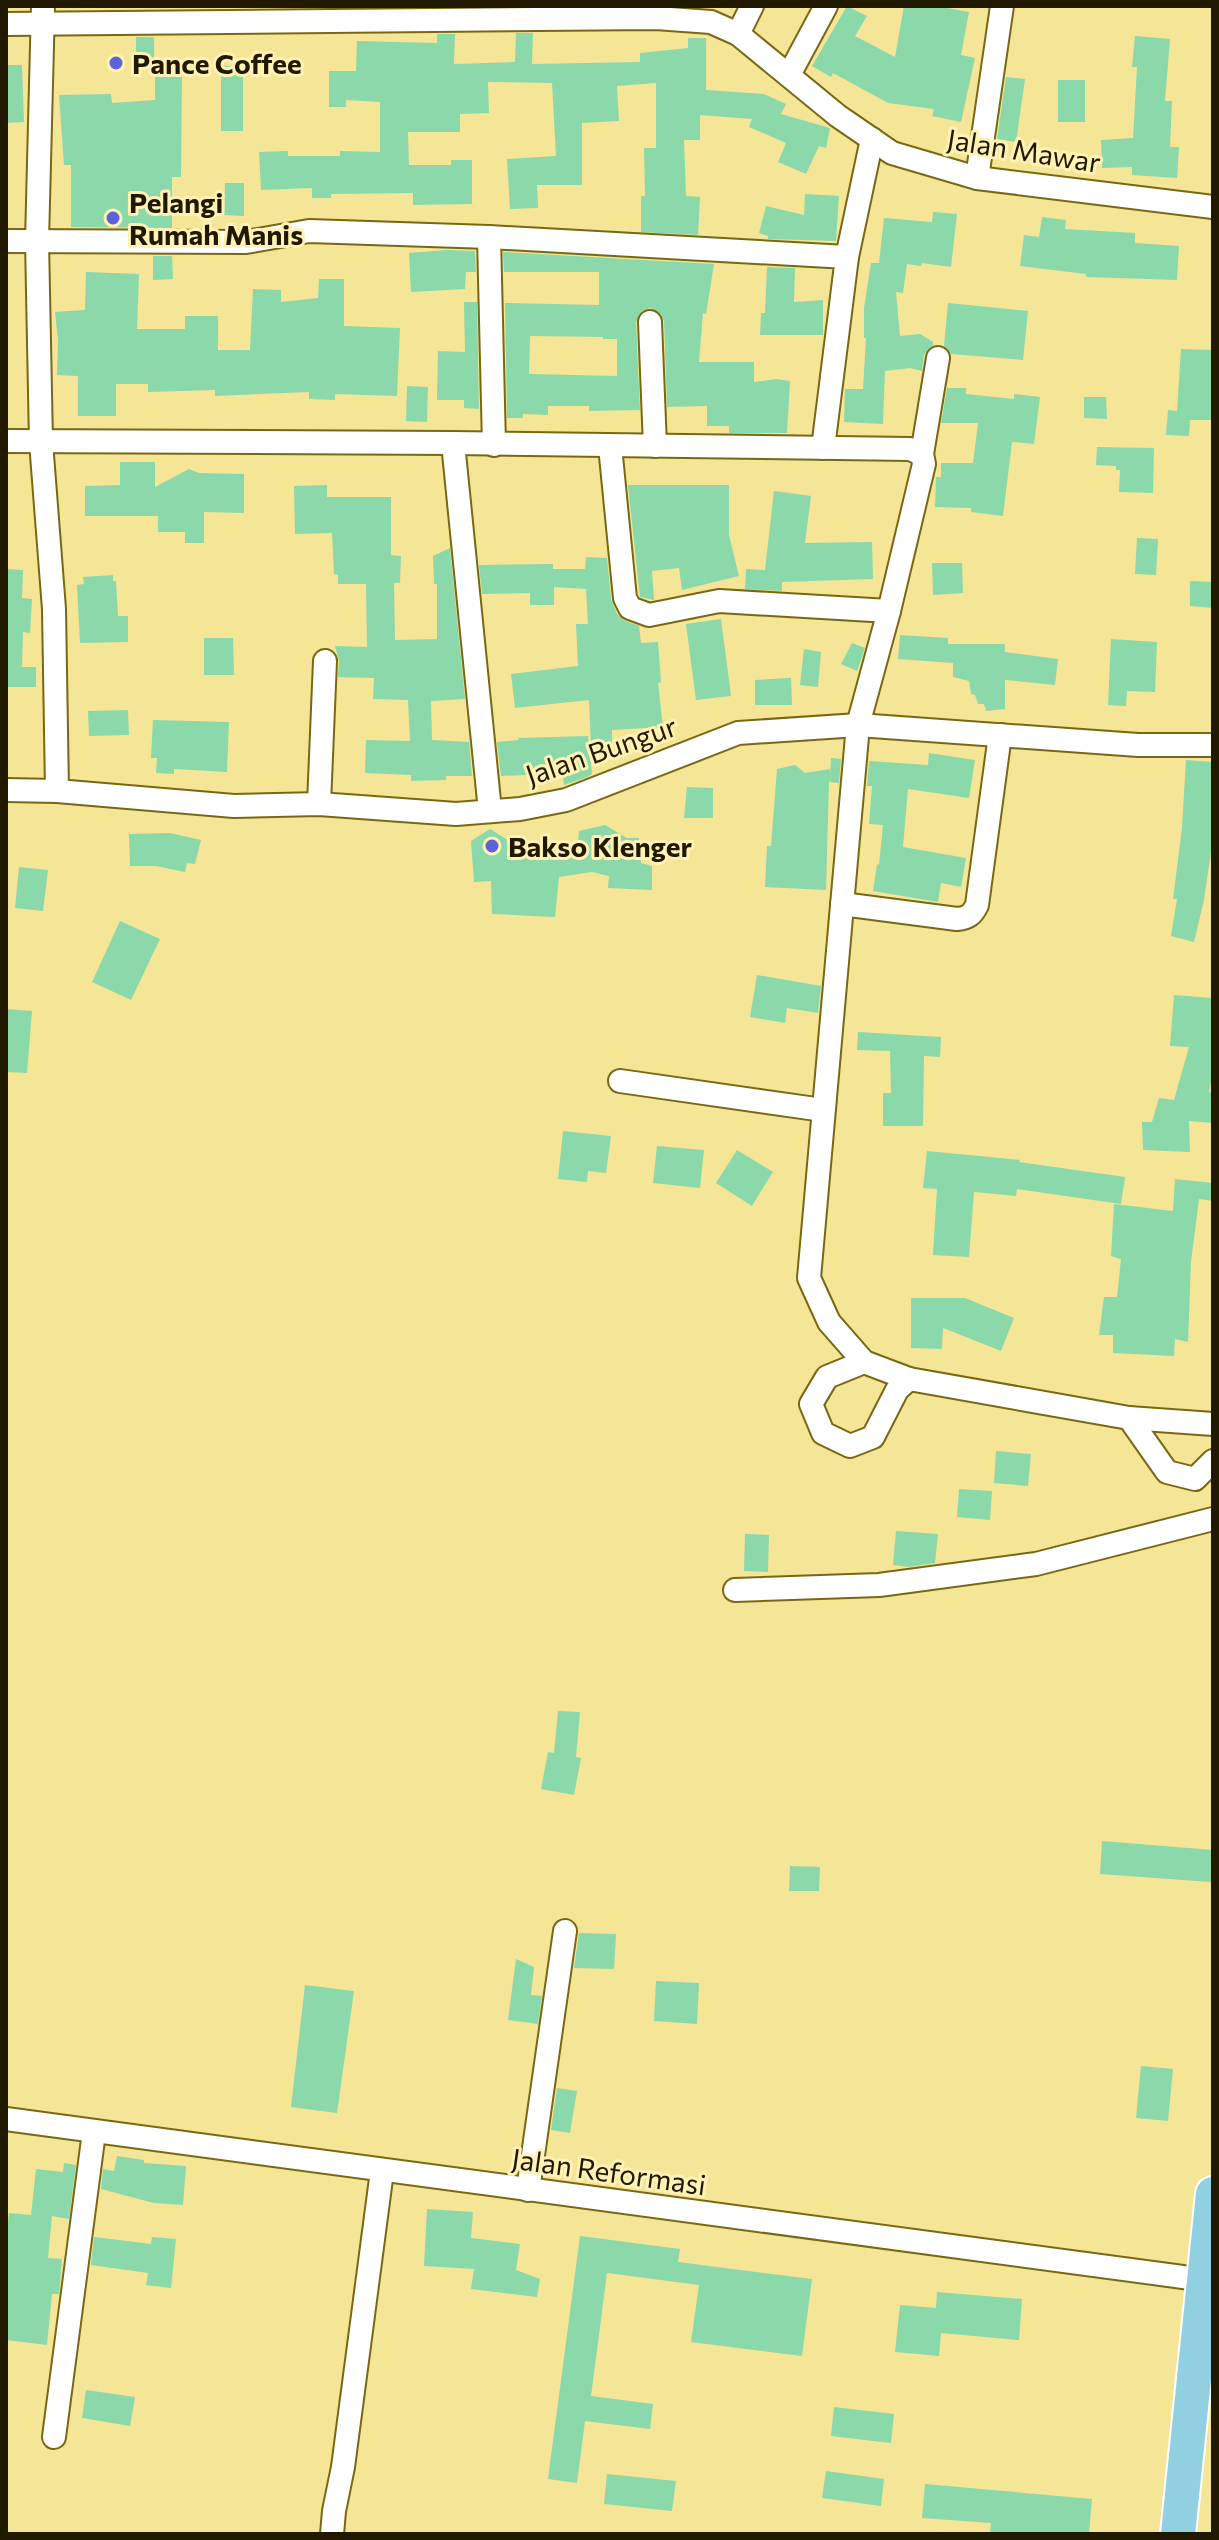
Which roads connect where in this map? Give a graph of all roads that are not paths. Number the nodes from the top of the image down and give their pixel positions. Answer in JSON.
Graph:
{"nodes":[{"id":1,"x":752,"y":6,"type":"edge"},
{"id":2,"x":826,"y":6,"type":"edge"},
{"id":3,"x":1002,"y":6,"type":"edge"},
{"id":4,"x":595,"y":12,"type":"edge"},
{"id":5,"x":276,"y":14,"type":"edge"},
{"id":6,"x":43,"y":15,"type":"edge"},
{"id":7,"x":6,"y":24,"type":"edge"},
{"id":8,"x":738,"y":34,"type":"junction"},
{"id":9,"x":789,"y":75,"type":"junction"},
{"id":10,"x":872,"y":139,"type":"junction"},
{"id":11,"x":977,"y":178,"type":"junction"},
{"id":12,"x":1213,"y":207,"type":"edge"},
{"id":13,"x":489,"y":237,"type":"junction"},
{"id":14,"x":6,"y":241,"type":"edge"},
{"id":15,"x":37,"y":241,"type":"junction"},
{"id":16,"x":847,"y":257,"type":"junction"},
{"id":17,"x":650,"y":322,"type":"dead end"},
{"id":18,"x":938,"y":358,"type":"dead end"},
{"id":19,"x":6,"y":441,"type":"edge"},
{"id":20,"x":41,"y":442,"type":"junction"},
{"id":21,"x":453,"y":443,"type":"junction"},
{"id":22,"x":494,"y":445,"type":"junction"},
{"id":23,"x":610,"y":446,"type":"junction"},
{"id":24,"x":655,"y":446,"type":"junction"},
{"id":25,"x":823,"y":448,"type":"junction"},
{"id":26,"x":922,"y":454,"type":"junction"},
{"id":27,"x":889,"y":611,"type":"junction"},
{"id":28,"x":325,"y":661,"type":"dead end"},
{"id":29,"x":858,"y":725,"type":"junction"},
{"id":30,"x":1000,"y":735,"type":"junction"},
{"id":31,"x":1213,"y":745,"type":"edge"},
{"id":32,"x":6,"y":790,"type":"edge"},
{"id":33,"x":57,"y":791,"type":"junction"},
{"id":34,"x":319,"y":804,"type":"junction"},
{"id":35,"x":490,"y":811,"type":"junction"},
{"id":36,"x":842,"y":904,"type":"junction"},
{"id":37,"x":620,"y":1081,"type":"dead end"},
{"id":38,"x":823,"y":1110,"type":"junction"},
{"id":39,"x":864,"y":1362,"type":"junction"},
{"id":40,"x":909,"y":1379,"type":"junction"},
{"id":41,"x":1129,"y":1418,"type":"junction"},
{"id":42,"x":1213,"y":1424,"type":"edge"},
{"id":43,"x":1213,"y":1461,"type":"edge"},
{"id":44,"x":1213,"y":1519,"type":"edge"},
{"id":45,"x":735,"y":1590,"type":"dead end"},
{"id":46,"x":565,"y":1931,"type":"dead end"},
{"id":47,"x":6,"y":2119,"type":"edge"},
{"id":48,"x":94,"y":2132,"type":"junction"},
{"id":49,"x":382,"y":2171,"type":"junction"},
{"id":50,"x":528,"y":2190,"type":"junction"},
{"id":51,"x":1213,"y":2194,"type":"edge"},
{"id":52,"x":1205,"y":2280,"type":"junction"},
{"id":53,"x":54,"y":2437,"type":"dead end"},
{"id":54,"x":332,"y":2534,"type":"edge"},
{"id":55,"x":1178,"y":2534,"type":"edge"}],
"edges":[{"from":1,"to":8,"type":"street"},
{"from":2,"to":9,"type":"street"},
{"from":3,"to":11,"type":"street"},
{"from":4,"to":5,"type":"street","name":"Jalan Mawar"},
{"from":4,"to":8,"type":"street","name":"Jalan Mawar"},
{"from":5,"to":6,"type":"street","name":"Jalan Mawar"},
{"from":6,"to":7,"type":"street","name":"Jalan Mawar"},
{"from":6,"to":15,"type":"street"},
{"from":8,"to":9,"type":"street","name":"Jalan Mawar"},
{"from":9,"to":10,"type":"street","name":"Jalan Mawar"},
{"from":10,"to":11,"type":"street","name":"Jalan Mawar"},
{"from":10,"to":16,"type":"street"},
{"from":11,"to":12,"type":"street","name":"Jalan Mawar"},
{"from":13,"to":15,"type":"street"},
{"from":13,"to":16,"type":"street"},
{"from":13,"to":22,"type":"street"},
{"from":14,"to":15,"type":"street"},
{"from":15,"to":20,"type":"street"},
{"from":16,"to":25,"type":"street"},
{"from":17,"to":24,"type":"street"},
{"from":18,"to":26,"type":"street"},
{"from":19,"to":20,"type":"street"},
{"from":20,"to":21,"type":"street"},
{"from":20,"to":33,"type":"street"},
{"from":21,"to":22,"type":"street"},
{"from":21,"to":35,"type":"street"},
{"from":22,"to":23,"type":"street"},
{"from":23,"to":24,"type":"street"},
{"from":23,"to":27,"type":"street"},
{"from":24,"to":25,"type":"street"},
{"from":25,"to":26,"type":"street"},
{"from":26,"to":27,"type":"street"},
{"from":27,"to":29,"type":"street"},
{"from":28,"to":34,"type":"street"},
{"from":29,"to":30,"type":"street","name":"Jalan Bungur"},
{"from":29,"to":35,"type":"street","name":"Jalan Bungur"},
{"from":29,"to":36,"type":"street"},
{"from":30,"to":31,"type":"street","name":"Jalan Bungur"},
{"from":30,"to":36,"type":"street"},
{"from":32,"to":33,"type":"street","name":"Jalan Bungur"},
{"from":33,"to":34,"type":"street","name":"Jalan Bungur"},
{"from":34,"to":35,"type":"street","name":"Jalan Bungur"},
{"from":36,"to":38,"type":"street"},
{"from":37,"to":38,"type":"street"},
{"from":38,"to":39,"type":"street"},
{"from":39,"to":40,"type":"street"},
{"from":39,"to":40,"type":"street"},
{"from":40,"to":41,"type":"street"},
{"from":41,"to":42,"type":"street"},
{"from":41,"to":43,"type":"street"},
{"from":44,"to":45,"type":"street"},
{"from":46,"to":50,"type":"street"},
{"from":47,"to":48,"type":"street","name":"Jalan Reformasi"},
{"from":48,"to":49,"type":"street","name":"Jalan Reformasi"},
{"from":48,"to":53,"type":"street"},
{"from":49,"to":50,"type":"street","name":"Jalan Reformasi"},
{"from":49,"to":54,"type":"street"},
{"from":50,"to":52,"type":"street","name":"Jalan Reformasi"},
{"from":51,"to":52,"type":"main road"},
{"from":52,"to":55,"type":"main road"}]}
